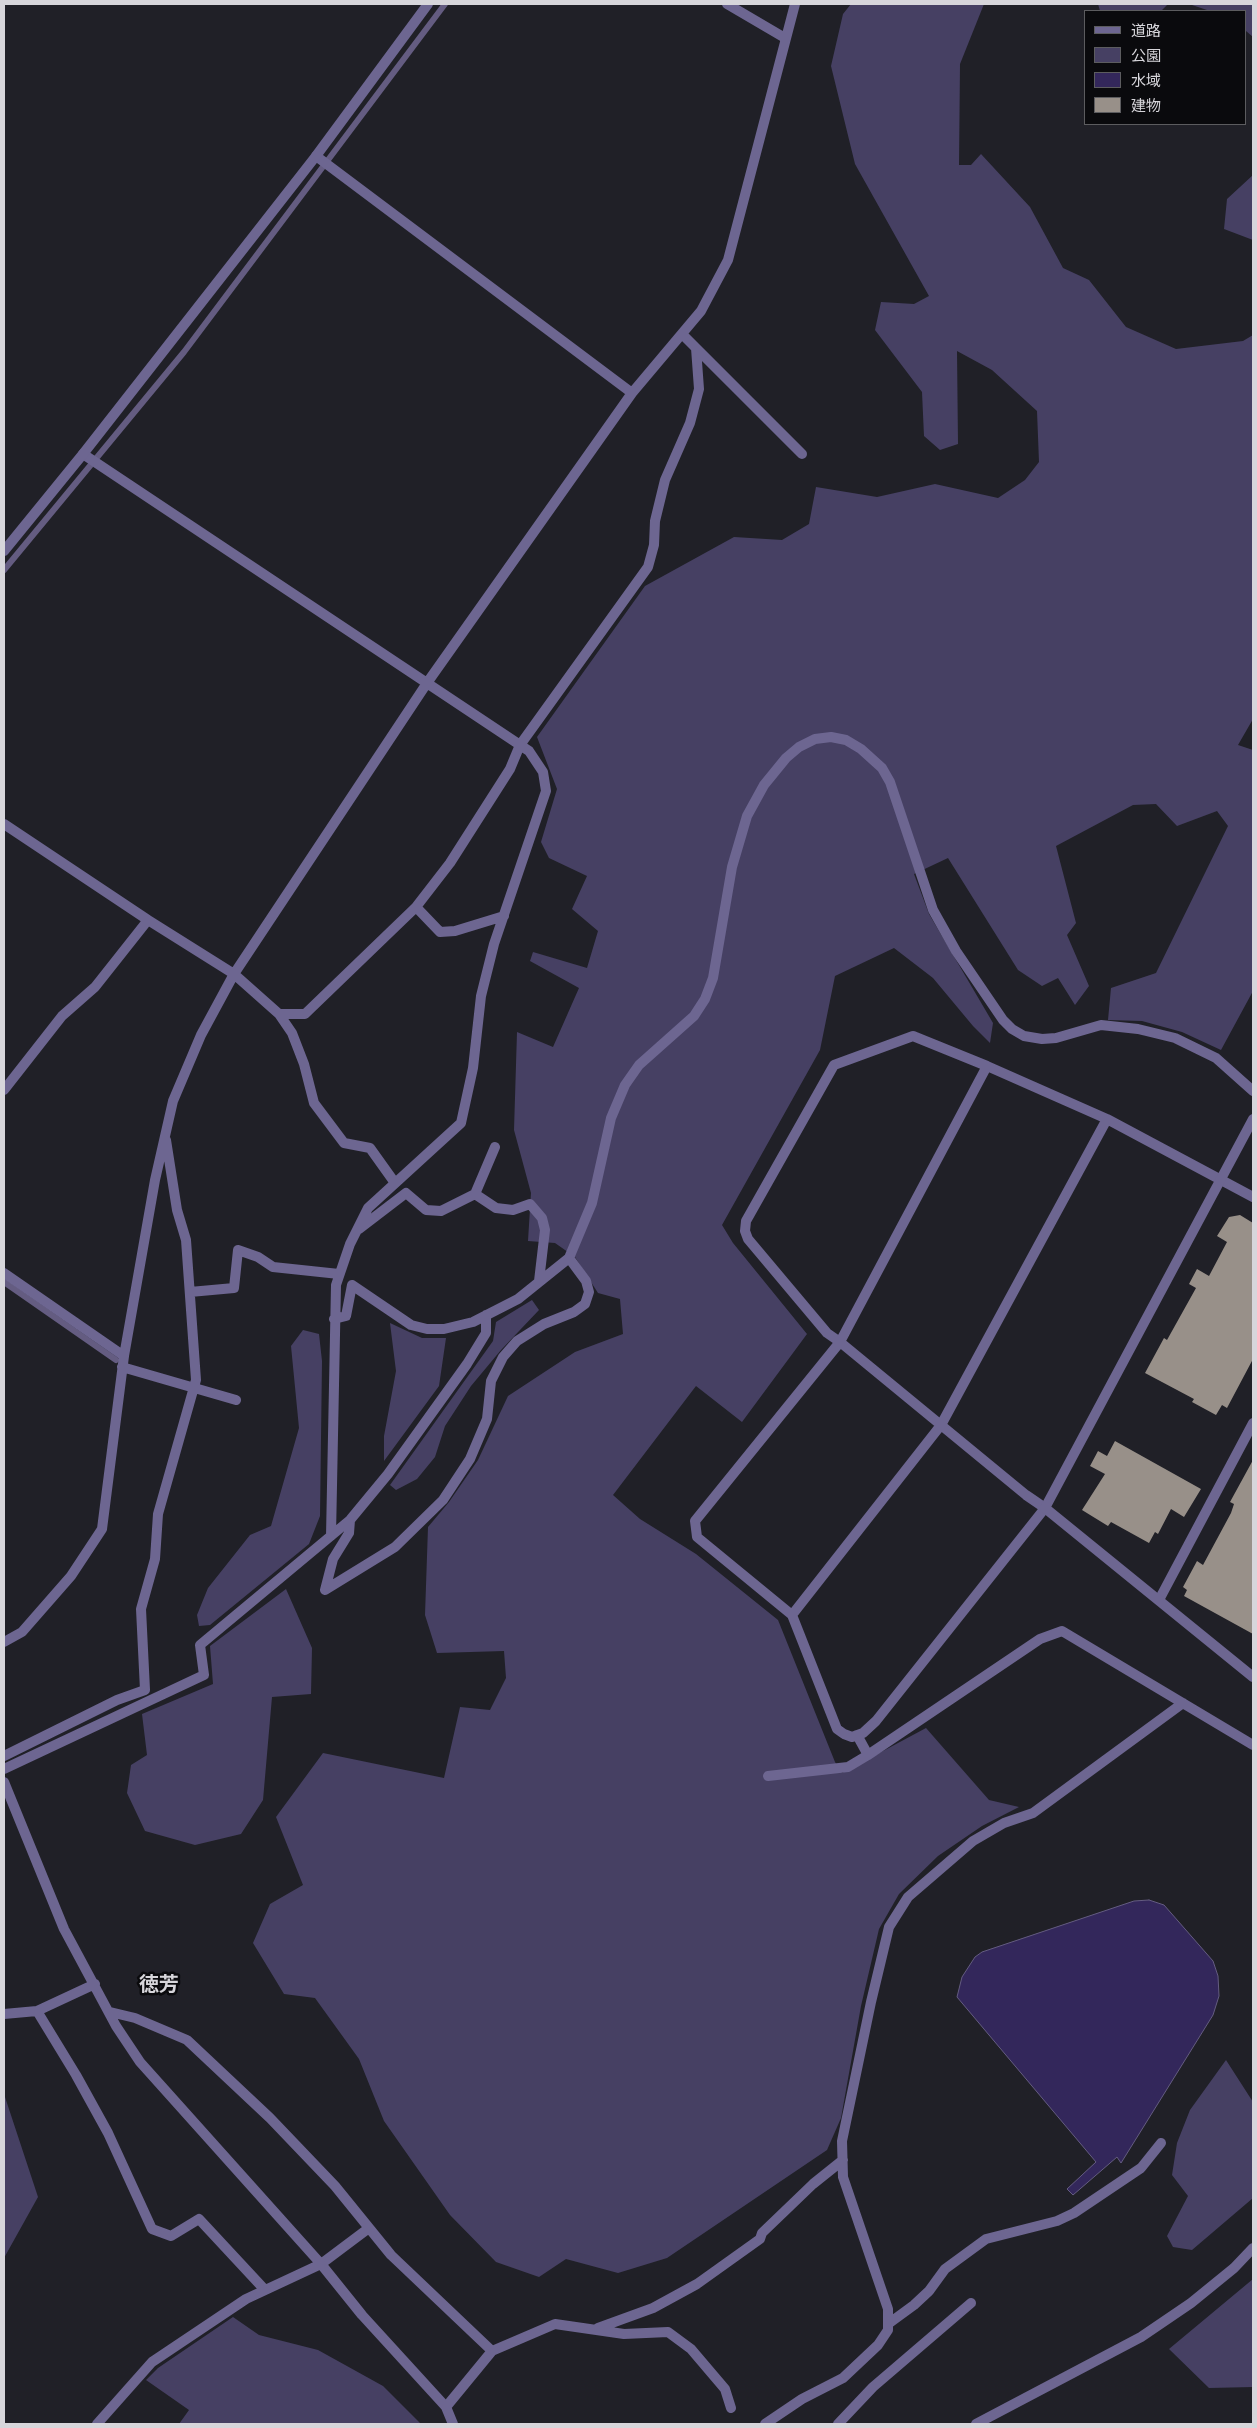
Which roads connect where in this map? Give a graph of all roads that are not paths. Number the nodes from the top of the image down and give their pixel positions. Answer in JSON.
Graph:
{"nodes":[{"id":1,"x":428,"y":4,"type":"edge"},
{"id":2,"x":726,"y":4,"type":"edge"},
{"id":3,"x":795,"y":4,"type":"edge"},
{"id":4,"x":785,"y":38,"type":"junction"},
{"id":5,"x":324,"y":162,"type":"junction"},
{"id":6,"x":682,"y":334,"type":"junction"},
{"id":7,"x":696,"y":348,"type":"junction"},
{"id":8,"x":632,"y":393,"type":"junction"},
{"id":9,"x":802,"y":454,"type":"dead end"},
{"id":10,"x":91,"y":459,"type":"junction"},
{"id":11,"x":4,"y":551,"type":"edge"},
{"id":12,"x":427,"y":683,"type":"junction"},
{"id":13,"x":520,"y":745,"type":"junction"},
{"id":14,"x":4,"y":824,"type":"edge"},
{"id":15,"x":416,"y":907,"type":"junction"},
{"id":16,"x":504,"y":916,"type":"junction"},
{"id":17,"x":148,"y":920,"type":"junction"},
{"id":18,"x":234,"y":974,"type":"junction"},
{"id":19,"x":279,"y":1014,"type":"junction"},
{"id":20,"x":987,"y":1066,"type":"junction"},
{"id":21,"x":4,"y":1090,"type":"edge"},
{"id":22,"x":1253,"y":1091,"type":"edge"},
{"id":23,"x":1107,"y":1119,"type":"junction"},
{"id":24,"x":1253,"y":1119,"type":"edge"},
{"id":25,"x":165,"y":1134,"type":"junction"},
{"id":26,"x":495,"y":1147,"type":"dead end"},
{"id":27,"x":1221,"y":1179,"type":"junction"},
{"id":28,"x":395,"y":1183,"type":"junction"},
{"id":29,"x":475,"y":1194,"type":"junction"},
{"id":30,"x":1253,"y":1197,"type":"edge"},
{"id":31,"x":356,"y":1231,"type":"junction"},
{"id":32,"x":569,"y":1258,"type":"junction"},
{"id":33,"x":4,"y":1273,"type":"edge"},
{"id":34,"x":339,"y":1274,"type":"junction"},
{"id":35,"x":539,"y":1281,"type":"junction"},
{"id":36,"x":190,"y":1292,"type":"junction"},
{"id":37,"x":486,"y":1316,"type":"junction"},
{"id":38,"x":334,"y":1319,"type":"junction"},
{"id":39,"x":840,"y":1342,"type":"junction"},
{"id":40,"x":123,"y":1361,"type":"junction"},
{"id":41,"x":194,"y":1389,"type":"junction"},
{"id":42,"x":236,"y":1400,"type":"dead end"},
{"id":43,"x":1253,"y":1423,"type":"edge"},
{"id":44,"x":941,"y":1426,"type":"junction"},
{"id":45,"x":1045,"y":1508,"type":"junction"},
{"id":46,"x":350,"y":1520,"type":"junction"},
{"id":47,"x":331,"y":1536,"type":"junction"},
{"id":48,"x":1159,"y":1600,"type":"junction"},
{"id":49,"x":792,"y":1615,"type":"junction"},
{"id":50,"x":4,"y":1642,"type":"edge"},
{"id":51,"x":1253,"y":1677,"type":"edge"},
{"id":52,"x":1182,"y":1702,"type":"junction"},
{"id":53,"x":857,"y":1735,"type":"junction"},
{"id":54,"x":1253,"y":1745,"type":"edge"},
{"id":55,"x":868,"y":1755,"type":"junction"},
{"id":56,"x":4,"y":1756,"type":"edge"},
{"id":57,"x":4,"y":1769,"type":"edge"},
{"id":58,"x":768,"y":1776,"type":"dead end"},
{"id":59,"x":4,"y":1782,"type":"edge"},
{"id":60,"x":95,"y":1984,"type":"junction"},
{"id":61,"x":37,"y":2011,"type":"junction"},
{"id":62,"x":110,"y":2012,"type":"junction"},
{"id":63,"x":4,"y":2014,"type":"edge"},
{"id":64,"x":1161,"y":2144,"type":"dead end"},
{"id":65,"x":842,"y":2160,"type":"junction"},
{"id":66,"x":369,"y":2228,"type":"junction"},
{"id":67,"x":1253,"y":2248,"type":"edge"},
{"id":68,"x":321,"y":2264,"type":"junction"},
{"id":69,"x":265,"y":2290,"type":"junction"},
{"id":70,"x":971,"y":2303,"type":"dead end"},
{"id":71,"x":888,"y":2324,"type":"junction"},
{"id":72,"x":597,"y":2329,"type":"junction"},
{"id":73,"x":492,"y":2351,"type":"junction"},
{"id":74,"x":446,"y":2407,"type":"junction"},
{"id":75,"x":731,"y":2408,"type":"dead end"},
{"id":76,"x":97,"y":2424,"type":"edge"},
{"id":77,"x":453,"y":2424,"type":"edge"},
{"id":78,"x":766,"y":2424,"type":"edge"},
{"id":79,"x":838,"y":2424,"type":"edge"},
{"id":80,"x":976,"y":2424,"type":"edge"}],
"edges":[{"from":1,"to":5,"type":"street"},
{"from":2,"to":4,"type":"street"},
{"from":3,"to":4,"type":"street"},
{"from":4,"to":6,"type":"street"},
{"from":5,"to":8,"type":"street"},
{"from":5,"to":10,"type":"street"},
{"from":6,"to":7,"type":"street"},
{"from":6,"to":8,"type":"street"},
{"from":7,"to":9,"type":"street"},
{"from":7,"to":13,"type":"street"},
{"from":8,"to":12,"type":"street"},
{"from":10,"to":11,"type":"street"},
{"from":10,"to":12,"type":"street"},
{"from":12,"to":13,"type":"street"},
{"from":12,"to":18,"type":"street"},
{"from":13,"to":15,"type":"street"},
{"from":13,"to":16,"type":"street"},
{"from":14,"to":17,"type":"street"},
{"from":15,"to":16,"type":"street"},
{"from":15,"to":19,"type":"street"},
{"from":16,"to":28,"type":"street"},
{"from":17,"to":18,"type":"street"},
{"from":17,"to":21,"type":"street"},
{"from":18,"to":19,"type":"street"},
{"from":18,"to":25,"type":"street"},
{"from":19,"to":28,"type":"street"},
{"from":20,"to":23,"type":"street"},
{"from":20,"to":39,"type":"street"},
{"from":20,"to":39,"type":"street"},
{"from":22,"to":32,"type":"street"},
{"from":23,"to":27,"type":"street"},
{"from":23,"to":44,"type":"street"},
{"from":24,"to":27,"type":"street"},
{"from":25,"to":36,"type":"street"},
{"from":25,"to":40,"type":"street"},
{"from":26,"to":29,"type":"street"},
{"from":27,"to":30,"type":"street"},
{"from":27,"to":45,"type":"street"},
{"from":28,"to":31,"type":"street"},
{"from":29,"to":31,"type":"street"},
{"from":29,"to":35,"type":"street"},
{"from":31,"to":34,"type":"street"},
{"from":32,"to":35,"type":"street"},
{"from":32,"to":46,"type":"street"},
{"from":33,"to":40,"type":"street"},
{"from":34,"to":36,"type":"street"},
{"from":34,"to":38,"type":"street"},
{"from":35,"to":37,"type":"street"},
{"from":36,"to":41,"type":"street"},
{"from":37,"to":38,"type":"street"},
{"from":37,"to":46,"type":"street"},
{"from":38,"to":47,"type":"street"},
{"from":39,"to":44,"type":"street"},
{"from":39,"to":49,"type":"street"},
{"from":40,"to":41,"type":"street"},
{"from":40,"to":50,"type":"street"},
{"from":41,"to":42,"type":"street"},
{"from":41,"to":56,"type":"street"},
{"from":43,"to":48,"type":"street"},
{"from":44,"to":45,"type":"street"},
{"from":44,"to":49,"type":"street"},
{"from":45,"to":48,"type":"street"},
{"from":45,"to":53,"type":"street"},
{"from":46,"to":47,"type":"street"},
{"from":47,"to":57,"type":"street"},
{"from":48,"to":51,"type":"street"},
{"from":49,"to":53,"type":"street"},
{"from":52,"to":54,"type":"street"},
{"from":52,"to":55,"type":"street"},
{"from":52,"to":65,"type":"street"},
{"from":53,"to":55,"type":"street"},
{"from":55,"to":58,"type":"street"},
{"from":59,"to":60,"type":"street"},
{"from":60,"to":61,"type":"street"},
{"from":60,"to":62,"type":"street"},
{"from":61,"to":63,"type":"street"},
{"from":61,"to":69,"type":"street"},
{"from":62,"to":66,"type":"street"},
{"from":62,"to":68,"type":"street"},
{"from":64,"to":71,"type":"street"},
{"from":65,"to":71,"type":"street"},
{"from":65,"to":72,"type":"street"},
{"from":66,"to":68,"type":"street"},
{"from":66,"to":73,"type":"street"},
{"from":67,"to":80,"type":"street"},
{"from":68,"to":69,"type":"street"},
{"from":68,"to":74,"type":"street"},
{"from":69,"to":76,"type":"street"},
{"from":70,"to":79,"type":"street"},
{"from":71,"to":78,"type":"street"},
{"from":72,"to":73,"type":"street"},
{"from":72,"to":75,"type":"street"},
{"from":73,"to":74,"type":"street"},
{"from":74,"to":77,"type":"street"}]}
